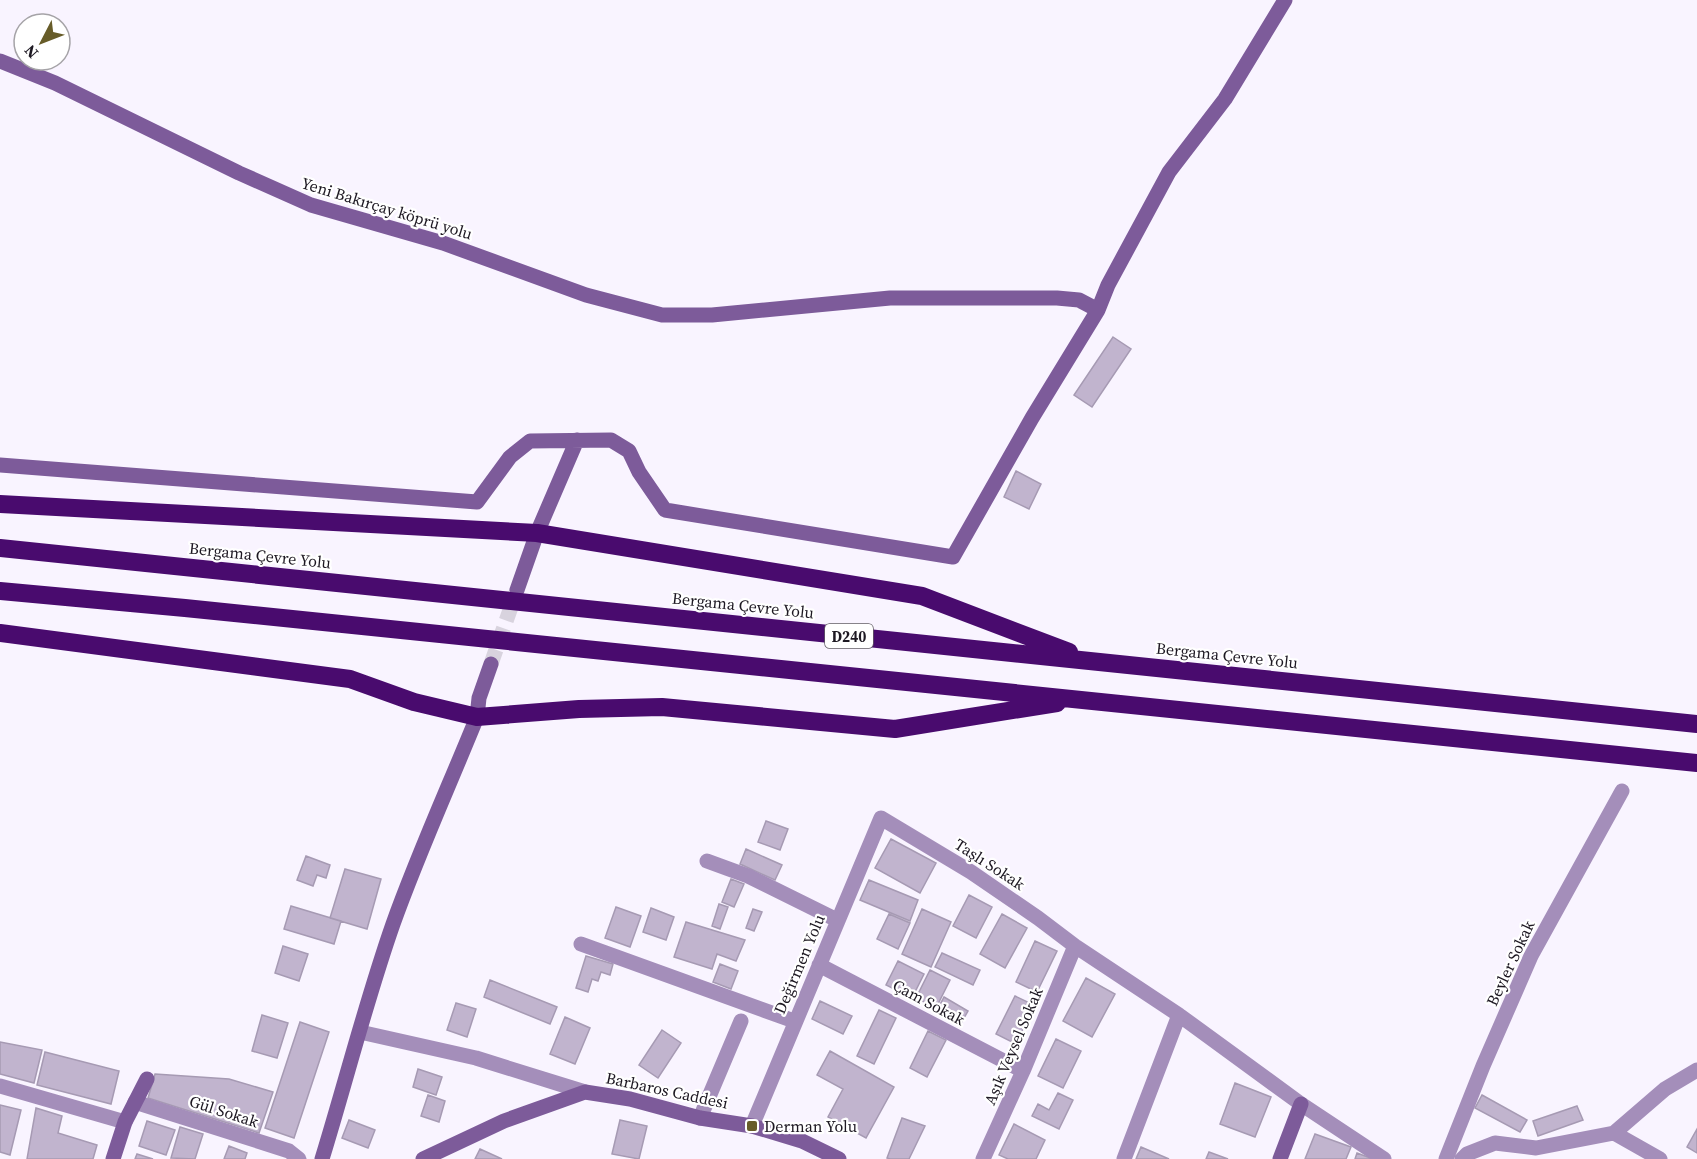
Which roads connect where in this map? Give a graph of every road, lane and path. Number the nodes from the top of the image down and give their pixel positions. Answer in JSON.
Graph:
{"nodes":[{"id":1,"x":1286,"y":0,"type":"edge"},
{"id":2,"x":0,"y":61,"type":"edge"},
{"id":3,"x":1098,"y":310,"type":"junction"},
{"id":4,"x":578,"y":440,"type":"junction"},
{"id":5,"x":0,"y":465,"type":"edge"},
{"id":6,"x":0,"y":504,"type":"edge"},
{"id":7,"x":537,"y":533,"type":"junction"},
{"id":8,"x":0,"y":548,"type":"edge"},
{"id":9,"x":517,"y":590,"type":"tunnel mouth"},
{"id":10,"x":0,"y":591,"type":"edge"},
{"id":11,"x":0,"y":633,"type":"edge"},
{"id":12,"x":1093,"y":661,"type":"junction"},
{"id":13,"x":491,"y":664,"type":"tunnel mouth"},
{"id":14,"x":1083,"y":699,"type":"junction"},
{"id":15,"x":477,"y":717,"type":"junction"},
{"id":16,"x":1697,"y":724,"type":"edge"},
{"id":17,"x":1697,"y":763,"type":"edge"},
{"id":18,"x":1622,"y":790,"type":"dead end"},
{"id":19,"x":881,"y":818,"type":"joint"},
{"id":20,"x":707,"y":861,"type":"dead end"},
{"id":21,"x":837,"y":920,"type":"junction"},
{"id":22,"x":581,"y":944,"type":"dead end"},
{"id":23,"x":1074,"y":946,"type":"junction"},
{"id":24,"x":819,"y":965,"type":"junction"},
{"id":25,"x":1179,"y":1015,"type":"junction"},
{"id":26,"x":741,"y":1021,"type":"dead end"},
{"id":27,"x":794,"y":1021,"type":"junction"},
{"id":28,"x":360,"y":1032,"type":"junction"},
{"id":29,"x":1023,"y":1071,"type":"junction"},
{"id":30,"x":1696,"y":1072,"type":"edge"},
{"id":31,"x":147,"y":1079,"type":"dead end"},
{"id":32,"x":0,"y":1086,"type":"edge"},
{"id":33,"x":585,"y":1092,"type":"junction"},
{"id":34,"x":135,"y":1102,"type":"junction"},
{"id":35,"x":1301,"y":1104,"type":"junction"},
{"id":36,"x":700,"y":1118,"type":"junction"},
{"id":37,"x":125,"y":1122,"type":"junction"},
{"id":38,"x":752,"y":1126,"type":"junction"},
{"id":39,"x":1614,"y":1133,"type":"junction"},
{"id":40,"x":113,"y":1159,"type":"edge"},
{"id":41,"x":299,"y":1159,"type":"edge"},
{"id":42,"x":322,"y":1159,"type":"edge"},
{"id":43,"x":423,"y":1159,"type":"edge"},
{"id":44,"x":839,"y":1159,"type":"edge"},
{"id":45,"x":983,"y":1159,"type":"edge"},
{"id":46,"x":1124,"y":1159,"type":"edge"},
{"id":47,"x":1280,"y":1159,"type":"edge"},
{"id":48,"x":1384,"y":1159,"type":"edge"},
{"id":49,"x":1446,"y":1159,"type":"edge"},
{"id":50,"x":1462,"y":1159,"type":"edge"},
{"id":51,"x":1660,"y":1159,"type":"edge"}],
"edges":[{"from":1,"to":3,"type":"street"},
{"from":2,"to":3,"type":"street","name":"Yeni Bakırçay köprü yolu"},
{"from":3,"to":4,"type":"street"},
{"from":4,"to":5,"type":"street"},
{"from":4,"to":7,"type":"street"},
{"from":6,"to":7,"type":"highway"},
{"from":7,"to":9,"type":"street"},
{"from":7,"to":12,"type":"highway"},
{"from":8,"to":12,"type":"highway","name":"Bergama Çevre Yolu","number":"D240"},
{"from":10,"to":14,"type":"highway"},
{"from":11,"to":15,"type":"highway"},
{"from":12,"to":16,"type":"highway","name":"Bergama Çevre Yolu","number":"D240"},
{"from":13,"to":15,"type":"street"},
{"from":14,"to":15,"type":"highway"},
{"from":14,"to":17,"type":"highway"},
{"from":15,"to":28,"type":"street"},
{"from":18,"to":49,"type":"street","name":"Beyler Sokak"},
{"from":19,"to":21,"type":"street","name":"Değirmen Yolu"},
{"from":19,"to":23,"type":"street","name":"Taşlı Sokak"},
{"from":20,"to":21,"type":"street"},
{"from":21,"to":24,"type":"street","name":"Değirmen Yolu"},
{"from":22,"to":27,"type":"street"},
{"from":23,"to":25,"type":"street","name":"Taşlı Sokak"},
{"from":23,"to":29,"type":"street","name":"Aşık Veysel Sokak"},
{"from":24,"to":27,"type":"street","name":"Değirmen Yolu"},
{"from":24,"to":29,"type":"street","name":"Çam Sokak"},
{"from":25,"to":35,"type":"street","name":"Taşlı Sokak"},
{"from":25,"to":46,"type":"street"},
{"from":26,"to":36,"type":"street"},
{"from":27,"to":38,"type":"street","name":"Değirmen Yolu"},
{"from":28,"to":33,"type":"street"},
{"from":28,"to":42,"type":"street"},
{"from":29,"to":45,"type":"street","name":"Aşık Veysel Sokak"},
{"from":30,"to":39,"type":"street"},
{"from":31,"to":34,"type":"street"},
{"from":32,"to":37,"type":"street"},
{"from":33,"to":36,"type":"street","name":"Barbaros Caddesi"},
{"from":33,"to":43,"type":"street","name":"Barbaros Caddesi"},
{"from":34,"to":37,"type":"street"},
{"from":34,"to":41,"type":"street","name":"Gül Sokak"},
{"from":35,"to":47,"type":"street"},
{"from":35,"to":48,"type":"street","name":"Taşlı Sokak"},
{"from":36,"to":38,"type":"street","name":"Barbaros Caddesi"},
{"from":37,"to":40,"type":"street"},
{"from":38,"to":44,"type":"street","name":"Barbaros Caddesi"},
{"from":39,"to":50,"type":"street"},
{"from":39,"to":51,"type":"street"}]}
